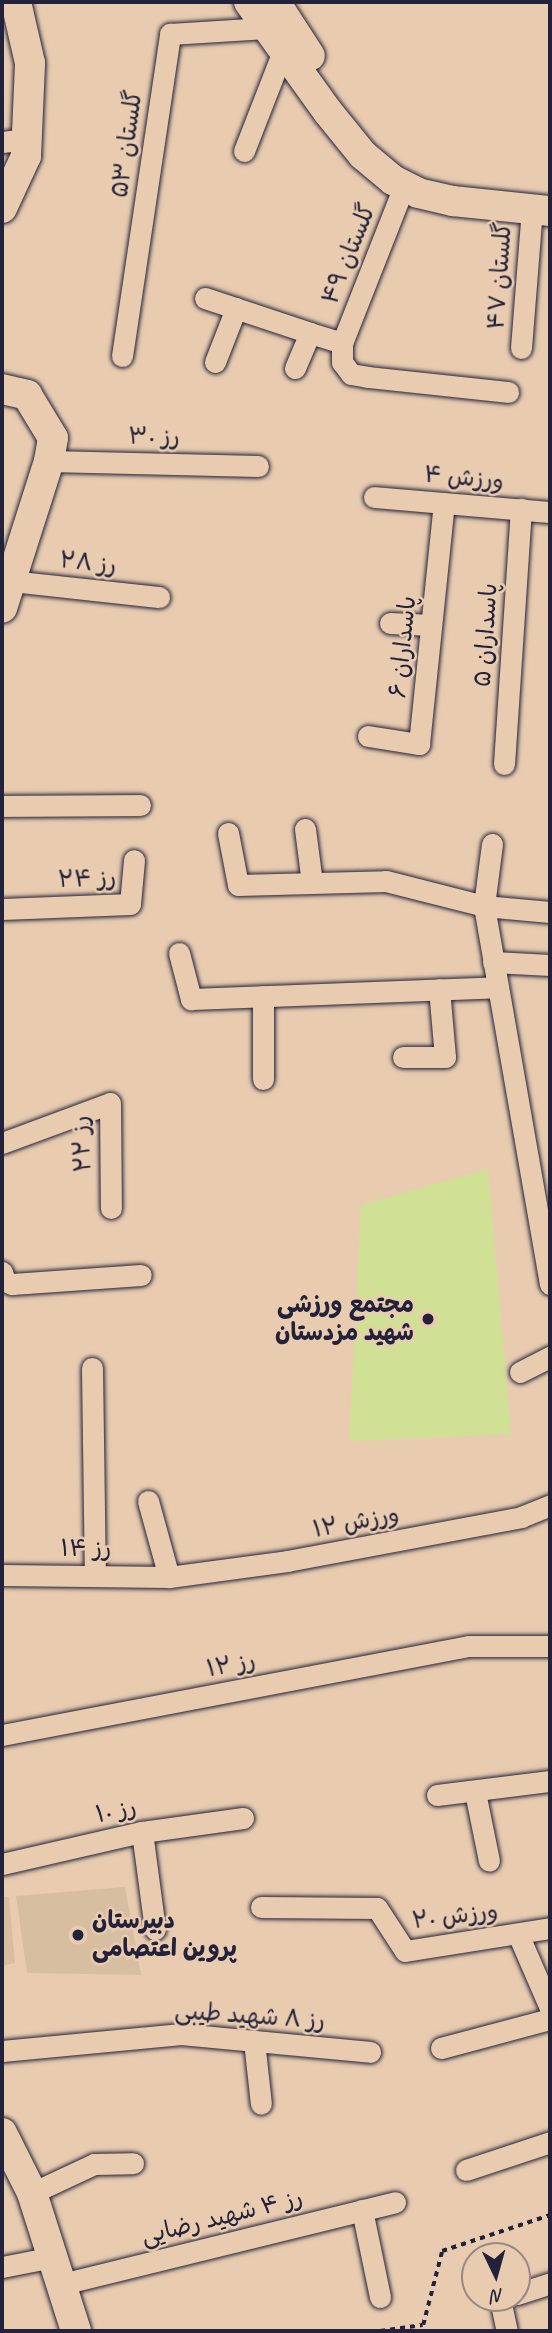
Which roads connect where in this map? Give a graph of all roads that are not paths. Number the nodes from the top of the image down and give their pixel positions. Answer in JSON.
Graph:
{"nodes":[{"id":1,"x":16,"y":2,"type":"edge"},
{"id":2,"x":248,"y":2,"type":"edge"},
{"id":3,"x":275,"y":27,"type":"edge"},
{"id":4,"x":14,"y":140,"type":"edge"},
{"id":5,"x":244,"y":151,"type":"dead end"},
{"id":6,"x":404,"y":186,"type":"junction"},
{"id":7,"x":544,"y":204,"type":"edge"},
{"id":8,"x":2,"y":208,"type":"edge"},
{"id":9,"x":205,"y":298,"type":"dead end"},
{"id":10,"x":236,"y":308,"type":"junction"},
{"id":11,"x":310,"y":332,"type":"junction"},
{"id":12,"x":342,"y":343,"type":"junction"},
{"id":13,"x":521,"y":348,"type":"dead end"},
{"id":14,"x":122,"y":356,"type":"dead end"},
{"id":15,"x":215,"y":362,"type":"dead end"},
{"id":16,"x":295,"y":368,"type":"dead end"},
{"id":17,"x":2,"y":389,"type":"edge"},
{"id":18,"x":508,"y":392,"type":"dead end"},
{"id":19,"x":49,"y":461,"type":"junction"},
{"id":20,"x":258,"y":466,"type":"dead end"},
{"id":21,"x":374,"y":497,"type":"dead end"},
{"id":22,"x":444,"y":503,"type":"junction"},
{"id":23,"x":521,"y":509,"type":"junction"},
{"id":24,"x":550,"y":512,"type":"edge"},
{"id":25,"x":5,"y":594,"type":"edge"},
{"id":26,"x":159,"y":597,"type":"dead end"},
{"id":27,"x":390,"y":623,"type":"dead end"},
{"id":28,"x":432,"y":625,"type":"junction"},
{"id":29,"x":368,"y":736,"type":"dead end"},
{"id":30,"x":504,"y":764,"type":"dead end"},
{"id":31,"x":140,"y":805,"type":"dead end"},
{"id":32,"x":2,"y":806,"type":"edge"},
{"id":33,"x":305,"y":829,"type":"dead end"},
{"id":34,"x":228,"y":833,"type":"dead end"},
{"id":35,"x":492,"y":844,"type":"dead end"},
{"id":36,"x":134,"y":860,"type":"dead end"},
{"id":37,"x":312,"y":883,"type":"junction"},
{"id":38,"x":484,"y":906,"type":"junction"},
{"id":39,"x":2,"y":909,"type":"edge"},
{"id":40,"x":550,"y":912,"type":"edge"},
{"id":41,"x":179,"y":953,"type":"dead end"},
{"id":42,"x":494,"y":962,"type":"junction"},
{"id":43,"x":550,"y":965,"type":"edge"},
{"id":44,"x":498,"y":986,"type":"junction"},
{"id":45,"x":439,"y":989,"type":"junction"},
{"id":46,"x":263,"y":996,"type":"junction"},
{"id":47,"x":403,"y":1057,"type":"dead end"},
{"id":48,"x":263,"y":1079,"type":"dead end"},
{"id":49,"x":2,"y":1143,"type":"edge"},
{"id":50,"x":111,"y":1208,"type":"dead end"},
{"id":51,"x":2,"y":1272,"type":"edge"},
{"id":52,"x":142,"y":1275,"type":"dead end"},
{"id":53,"x":550,"y":1284,"type":"edge"},
{"id":54,"x":550,"y":1357,"type":"edge"},
{"id":55,"x":92,"y":1368,"type":"dead end"},
{"id":56,"x":520,"y":1372,"type":"dead end"},
{"id":57,"x":148,"y":1501,"type":"dead end"},
{"id":58,"x":550,"y":1505,"type":"edge"},
{"id":59,"x":95,"y":1575,"type":"junction"},
{"id":60,"x":2,"y":1576,"type":"edge"},
{"id":61,"x":169,"y":1577,"type":"junction"},
{"id":62,"x":550,"y":1646,"type":"edge"},
{"id":63,"x":2,"y":1735,"type":"edge"},
{"id":64,"x":550,"y":1782,"type":"edge"},
{"id":65,"x":475,"y":1792,"type":"junction"},
{"id":66,"x":437,"y":1796,"type":"dead end"},
{"id":67,"x":243,"y":1818,"type":"dead end"},
{"id":68,"x":142,"y":1832,"type":"junction"},
{"id":69,"x":489,"y":1861,"type":"dead end"},
{"id":70,"x":2,"y":1864,"type":"edge"},
{"id":71,"x":261,"y":1907,"type":"dead end"},
{"id":72,"x":550,"y":1928,"type":"edge"},
{"id":73,"x":155,"y":1929,"type":"dead end"},
{"id":74,"x":518,"y":1934,"type":"junction"},
{"id":75,"x":550,"y":2008,"type":"edge"},
{"id":76,"x":550,"y":2019,"type":"edge"},
{"id":77,"x":254,"y":2041,"type":"junction"},
{"id":78,"x":442,"y":2048,"type":"dead end"},
{"id":79,"x":2,"y":2051,"type":"edge"},
{"id":80,"x":369,"y":2052,"type":"dead end"},
{"id":81,"x":261,"y":2104,"type":"dead end"},
{"id":82,"x":2,"y":2133,"type":"edge"},
{"id":83,"x":550,"y":2142,"type":"edge"},
{"id":84,"x":133,"y":2163,"type":"dead end"},
{"id":85,"x":466,"y":2170,"type":"dead end"},
{"id":86,"x":32,"y":2193,"type":"junction"},
{"id":87,"x":395,"y":2202,"type":"dead end"},
{"id":88,"x":362,"y":2210,"type":"junction"},
{"id":89,"x":2,"y":2267,"type":"edge"},
{"id":90,"x":58,"y":2270,"type":"junction"},
{"id":91,"x":549,"y":2287,"type":"edge"},
{"id":92,"x":531,"y":2291,"type":"edge"},
{"id":93,"x":380,"y":2297,"type":"dead end"},
{"id":94,"x":503,"y":2312,"type":"edge"},
{"id":95,"x":76,"y":2331,"type":"edge"},
{"id":96,"x":507,"y":2331,"type":"edge"}],
"edges":[{"from":1,"to":4,"type":"main road"},
{"from":2,"to":3,"type":"main road"},
{"from":3,"to":5,"type":"street"},
{"from":3,"to":6,"type":"main road"},
{"from":3,"to":7,"type":"main road"},
{"from":3,"to":14,"type":"street","name":"گلستان ۵۳"},
{"from":4,"to":8,"type":"main road"},
{"from":6,"to":7,"type":"main road"},
{"from":6,"to":12,"type":"street","name":"گلستان ۴۹"},
{"from":7,"to":13,"type":"street","name":"گلستان ۴۷"},
{"from":9,"to":10,"type":"street"},
{"from":10,"to":11,"type":"street"},
{"from":10,"to":15,"type":"street"},
{"from":11,"to":12,"type":"street"},
{"from":11,"to":16,"type":"street"},
{"from":12,"to":18,"type":"street"},
{"from":17,"to":19,"type":"main road"},
{"from":19,"to":20,"type":"street","name":"رز ۳۰"},
{"from":19,"to":25,"type":"main road"},
{"from":21,"to":22,"type":"street","name":"ورزش ۴"},
{"from":22,"to":23,"type":"street","name":"ورزش ۴"},
{"from":22,"to":28,"type":"street","name":"پاسداران ۶"},
{"from":23,"to":24,"type":"street","name":"ورزش ۴"},
{"from":23,"to":30,"type":"street","name":"پاسداران ۵"},
{"from":25,"to":26,"type":"street","name":"رز ۲۸"},
{"from":27,"to":28,"type":"street"},
{"from":28,"to":29,"type":"street","name":"پاسداران ۶"},
{"from":31,"to":32,"type":"street"},
{"from":33,"to":37,"type":"street"},
{"from":34,"to":37,"type":"street"},
{"from":35,"to":38,"type":"street"},
{"from":36,"to":39,"type":"street","name":"رز ۲۴"},
{"from":37,"to":38,"type":"street"},
{"from":38,"to":40,"type":"street"},
{"from":38,"to":42,"type":"street"},
{"from":41,"to":46,"type":"street"},
{"from":42,"to":43,"type":"street"},
{"from":42,"to":44,"type":"street"},
{"from":44,"to":45,"type":"street"},
{"from":44,"to":53,"type":"street"},
{"from":45,"to":46,"type":"street"},
{"from":45,"to":47,"type":"street"},
{"from":46,"to":48,"type":"street"},
{"from":49,"to":50,"type":"street","name":"رز ۲۲"},
{"from":51,"to":52,"type":"street"},
{"from":54,"to":56,"type":"street"},
{"from":55,"to":59,"type":"street"},
{"from":57,"to":61,"type":"street"},
{"from":58,"to":61,"type":"street","name":"ورزش ۱۲"},
{"from":59,"to":60,"type":"street","name":"رز ۱۴"},
{"from":59,"to":61,"type":"street","name":"رز ۱۴"},
{"from":62,"to":63,"type":"street","name":"رز ۱۲"},
{"from":64,"to":65,"type":"street"},
{"from":65,"to":66,"type":"street"},
{"from":65,"to":69,"type":"street"},
{"from":67,"to":68,"type":"street","name":"رز ۱۰"},
{"from":68,"to":70,"type":"street","name":"رز ۱۰"},
{"from":68,"to":73,"type":"street"},
{"from":71,"to":74,"type":"street","name":"ورزش ۲۰"},
{"from":72,"to":74,"type":"street","name":"ورزش ۲۰"},
{"from":74,"to":75,"type":"street"},
{"from":76,"to":78,"type":"street"},
{"from":77,"to":79,"type":"street","name":"رز ۸ شهید طیبی"},
{"from":77,"to":80,"type":"street","name":"رز ۸ شهید طیبی"},
{"from":77,"to":81,"type":"street"},
{"from":82,"to":86,"type":"main road"},
{"from":83,"to":85,"type":"street"},
{"from":84,"to":86,"type":"street"},
{"from":86,"to":90,"type":"main road"},
{"from":87,"to":88,"type":"street","name":"رز ۴ شهید رضایی"},
{"from":88,"to":90,"type":"street","name":"رز ۴ شهید رضایی"},
{"from":88,"to":93,"type":"street"},
{"from":89,"to":90,"type":"street","name":"رز ۴ شهید رضایی"},
{"from":90,"to":95,"type":"main road"},
{"from":91,"to":92,"type":"street"},
{"from":94,"to":96,"type":"street"}]}
